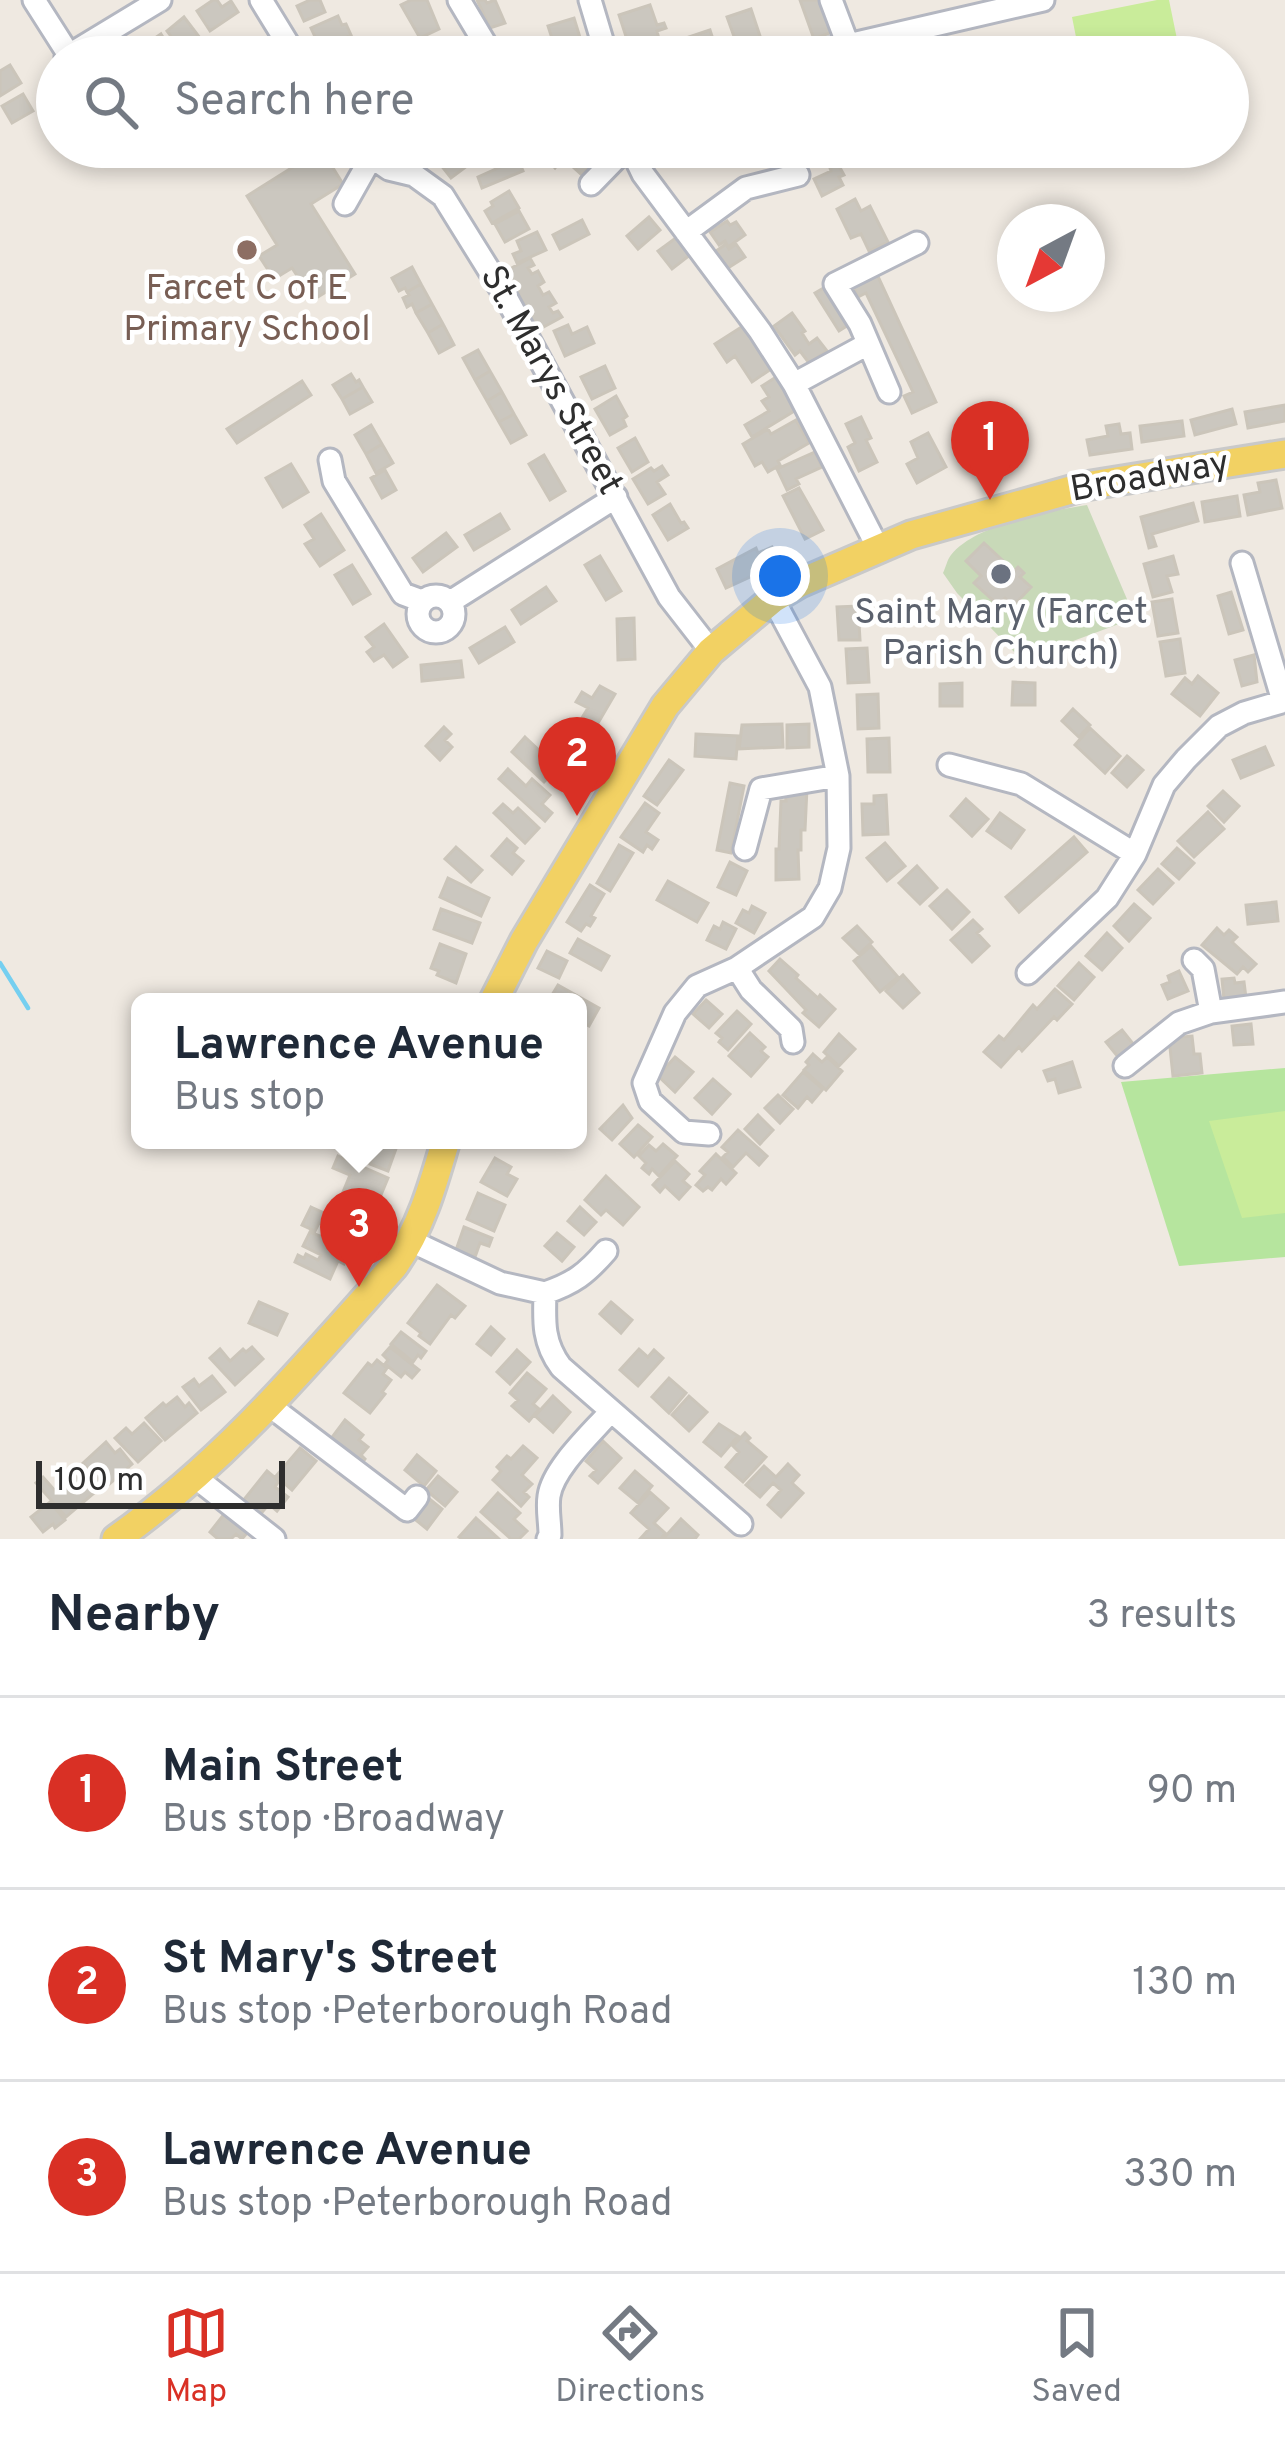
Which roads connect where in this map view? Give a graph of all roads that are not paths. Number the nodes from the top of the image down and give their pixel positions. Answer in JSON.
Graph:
{"nodes":[{"id":1,"x":34,"y":0,"type":"edge"},
{"id":2,"x":160,"y":0,"type":"edge"},
{"id":3,"x":261,"y":0,"type":"edge"},
{"id":4,"x":459,"y":0,"type":"edge"},
{"id":5,"x":590,"y":0,"type":"edge"},
{"id":6,"x":831,"y":0,"type":"edge"},
{"id":7,"x":1043,"y":0,"type":"edge"},
{"id":8,"x":49,"y":36,"type":"edge"},
{"id":9,"x":100,"y":36,"type":"edge"},
{"id":10,"x":283,"y":36,"type":"edge"},
{"id":11,"x":480,"y":36,"type":"edge"},
{"id":12,"x":601,"y":36,"type":"edge"},
{"id":13,"x":845,"y":36,"type":"edge"},
{"id":14,"x":887,"y":36,"type":"edge"},
{"id":15,"x":358,"y":168,"type":"edge"},
{"id":16,"x":388,"y":168,"type":"edge"},
{"id":17,"x":607,"y":168,"type":"edge"},
{"id":18,"x":640,"y":168,"type":"edge"},
{"id":19,"x":798,"y":175,"type":"dead end"},
{"id":20,"x":591,"y":184,"type":"dead end"},
{"id":21,"x":345,"y":204,"type":"dead end"},
{"id":22,"x":686,"y":232,"type":"junction"},
{"id":23,"x":917,"y":242,"type":"dead end"},
{"id":24,"x":866,"y":345,"type":"junction"},
{"id":25,"x":794,"y":384,"type":"junction"},
{"id":26,"x":889,"y":392,"type":"dead end"},
{"id":27,"x":1285,"y":454,"type":"edge"},
{"id":28,"x":330,"y":460,"type":"dead end"},
{"id":29,"x":616,"y":497,"type":"junction"},
{"id":30,"x":878,"y":548,"type":"junction"},
{"id":31,"x":1239,"y":574,"type":"dead end"},
{"id":32,"x":773,"y":599,"type":"junction"},
{"id":33,"x":422,"y":601,"type":"junction"},
{"id":34,"x":450,"y":602,"type":"junction"},
{"id":35,"x":711,"y":651,"type":"junction"},
{"id":36,"x":1284,"y":701,"type":"edge"},
{"id":37,"x":949,"y":765,"type":"dead end"},
{"id":38,"x":838,"y":776,"type":"junction"},
{"id":39,"x":745,"y":849,"type":"dead end"},
{"id":40,"x":1135,"y":854,"type":"junction"},
{"id":41,"x":1194,"y":960,"type":"dead end"},
{"id":42,"x":736,"y":968,"type":"junction"},
{"id":43,"x":1028,"y":973,"type":"dead end"},
{"id":44,"x":498,"y":993,"type":"edge"},
{"id":45,"x":1285,"y":1002,"type":"edge"},
{"id":46,"x":1211,"y":1012,"type":"junction"},
{"id":47,"x":793,"y":1042,"type":"dead end"},
{"id":48,"x":1135,"y":1062,"type":"dead end"},
{"id":49,"x":709,"y":1134,"type":"dead end"},
{"id":50,"x":443,"y":1149,"type":"edge"},
{"id":51,"x":411,"y":1241,"type":"junction"},
{"id":52,"x":606,"y":1251,"type":"dead end"},
{"id":53,"x":544,"y":1293,"type":"junction"},
{"id":54,"x":270,"y":1406,"type":"junction"},
{"id":55,"x":610,"y":1411,"type":"junction"},
{"id":56,"x":195,"y":1477,"type":"junction"},
{"id":57,"x":417,"y":1497,"type":"dead end"},
{"id":58,"x":741,"y":1524,"type":"dead end"},
{"id":59,"x":116,"y":1539,"type":"edge"},
{"id":60,"x":274,"y":1539,"type":"edge"},
{"id":61,"x":548,"y":1539,"type":"edge"}],
"edges":[{"from":1,"to":8,"type":"street"},
{"from":2,"to":9,"type":"street"},
{"from":3,"to":10,"type":"street"},
{"from":4,"to":11,"type":"street"},
{"from":5,"to":12,"type":"street"},
{"from":6,"to":13,"type":"street"},
{"from":7,"to":14,"type":"street"},
{"from":15,"to":21,"type":"street"},
{"from":16,"to":29,"type":"street","name":"St. Marys Street"},
{"from":17,"to":20,"type":"street"},
{"from":18,"to":22,"type":"street"},
{"from":19,"to":22,"type":"street"},
{"from":22,"to":25,"type":"street"},
{"from":23,"to":24,"type":"street"},
{"from":24,"to":25,"type":"street"},
{"from":24,"to":26,"type":"street"},
{"from":25,"to":30,"type":"street"},
{"from":27,"to":30,"type":"main road","name":"Broadway"},
{"from":28,"to":33,"type":"street"},
{"from":29,"to":34,"type":"street"},
{"from":29,"to":35,"type":"street","name":"St. Marys Street"},
{"from":30,"to":32,"type":"main road","name":"Broadway"},
{"from":31,"to":36,"type":"street"},
{"from":32,"to":35,"type":"main road","name":"Broadway"},
{"from":32,"to":38,"type":"street"},
{"from":33,"to":34,"type":"street"},
{"from":33,"to":34,"type":"street"},
{"from":35,"to":44,"type":"main road","name":"Broadway"},
{"from":36,"to":40,"type":"street"},
{"from":37,"to":40,"type":"street"},
{"from":38,"to":39,"type":"street"},
{"from":38,"to":42,"type":"street"},
{"from":40,"to":43,"type":"street"},
{"from":41,"to":46,"type":"street"},
{"from":42,"to":47,"type":"street"},
{"from":42,"to":49,"type":"street"},
{"from":45,"to":46,"type":"street"},
{"from":46,"to":48,"type":"street"},
{"from":50,"to":51,"type":"main road"},
{"from":51,"to":53,"type":"street"},
{"from":51,"to":54,"type":"main road"},
{"from":52,"to":53,"type":"street"},
{"from":53,"to":55,"type":"street"},
{"from":54,"to":56,"type":"main road"},
{"from":54,"to":57,"type":"street"},
{"from":55,"to":58,"type":"street"},
{"from":55,"to":61,"type":"street"},
{"from":56,"to":59,"type":"main road"},
{"from":56,"to":60,"type":"street"}]}
